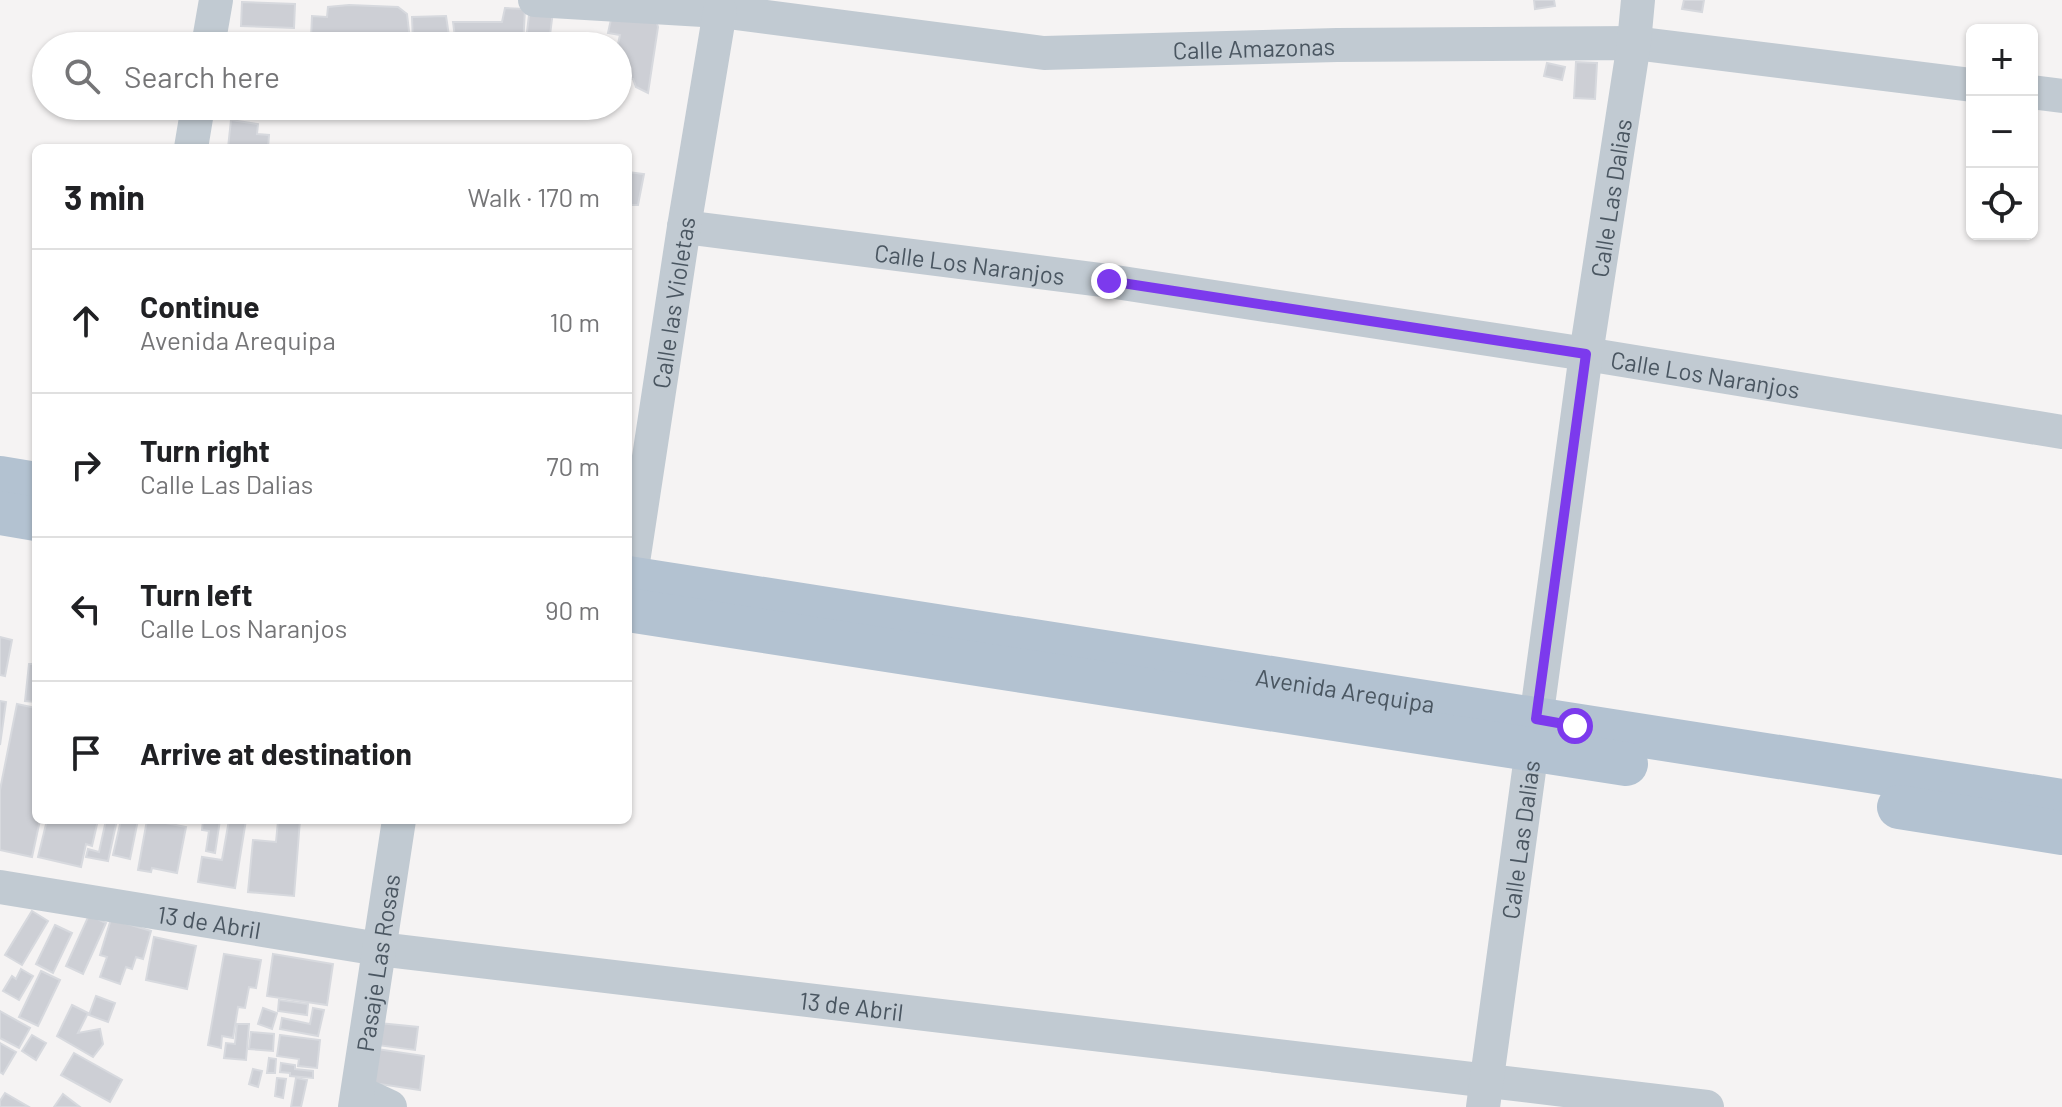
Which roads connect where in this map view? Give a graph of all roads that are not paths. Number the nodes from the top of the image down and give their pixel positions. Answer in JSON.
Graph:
{"nodes":[{"id":1,"x":216,"y":0,"type":"edge"},
{"id":2,"x":535,"y":0,"type":"edge"},
{"id":3,"x":1638,"y":0,"type":"edge"},
{"id":4,"x":720,"y":11,"type":"junction"},
{"id":5,"x":210,"y":32,"type":"edge"},
{"id":6,"x":1634,"y":43,"type":"junction"},
{"id":7,"x":1966,"y":84,"type":"edge"},
{"id":8,"x":2038,"y":93,"type":"edge"},
{"id":9,"x":2062,"y":96,"type":"edge"},
{"id":10,"x":196,"y":120,"type":"edge"},
{"id":11,"x":192,"y":144,"type":"edge"},
{"id":12,"x":684,"y":227,"type":"junction"},
{"id":13,"x":1586,"y":354,"type":"junction"},
{"id":14,"x":2062,"y":432,"type":"edge"},
{"id":15,"x":0,"y":478,"type":"edge"},
{"id":16,"x":32,"y":483,"type":"edge"},
{"id":17,"x":0,"y":513,"type":"edge"},
{"id":18,"x":32,"y":518,"type":"edge"},
{"id":19,"x":632,"y":570,"type":"edge"},
{"id":20,"x":632,"y":590,"type":"edge"},
{"id":21,"x":1534,"y":735,"type":"junction"},
{"id":22,"x":2062,"y":801,"type":"edge"},
{"id":23,"x":398,"y":824,"type":"edge"},
{"id":24,"x":2062,"y":833,"type":"edge"},
{"id":25,"x":0,"y":887,"type":"edge"},
{"id":26,"x":379,"y":949,"type":"junction"},
{"id":27,"x":1485,"y":1094,"type":"edge"},
{"id":28,"x":356,"y":1100,"type":"edge"},
{"id":29,"x":390,"y":1107,"type":"edge"},
{"id":30,"x":1707,"y":1107,"type":"edge"}],
"edges":[{"from":1,"to":5,"type":"street"},
{"from":2,"to":4,"type":"street","name":"Calle Amazonas"},
{"from":3,"to":6,"type":"street","name":"Calle Las Dalias"},
{"from":4,"to":6,"type":"street","name":"Calle Amazonas"},
{"from":4,"to":12,"type":"street","name":"Calle las Violetas"},
{"from":6,"to":7,"type":"street","name":"Calle Amazonas"},
{"from":6,"to":13,"type":"street","name":"Calle Las Dalias"},
{"from":8,"to":9,"type":"street"},
{"from":10,"to":11,"type":"street"},
{"from":12,"to":13,"type":"street","name":"Calle Los Naranjos"},
{"from":12,"to":19,"type":"street","name":"Calle las Violetas"},
{"from":13,"to":14,"type":"street","name":"Calle Los Naranjos"},
{"from":13,"to":21,"type":"street","name":"Calle Las Dalias"},
{"from":15,"to":16,"type":"main road"},
{"from":17,"to":18,"type":"main road"},
{"from":20,"to":21,"type":"main road","name":"Avenida Arequipa"},
{"from":21,"to":22,"type":"main road","name":"Avenida Arequipa"},
{"from":21,"to":24,"type":"main road","name":"Avenida Arequipa"},
{"from":21,"to":27,"type":"street","name":"Calle Las Dalias"},
{"from":23,"to":26,"type":"street","name":"Pasaje Las Rosas"},
{"from":25,"to":26,"type":"street","name":"13 de Abril"},
{"from":26,"to":27,"type":"street","name":"13 de Abril"},
{"from":26,"to":28,"type":"street","name":"Pasaje Las Rosas"},
{"from":27,"to":30,"type":"street","name":"13 de Abril"},
{"from":28,"to":29,"type":"street"}]}
